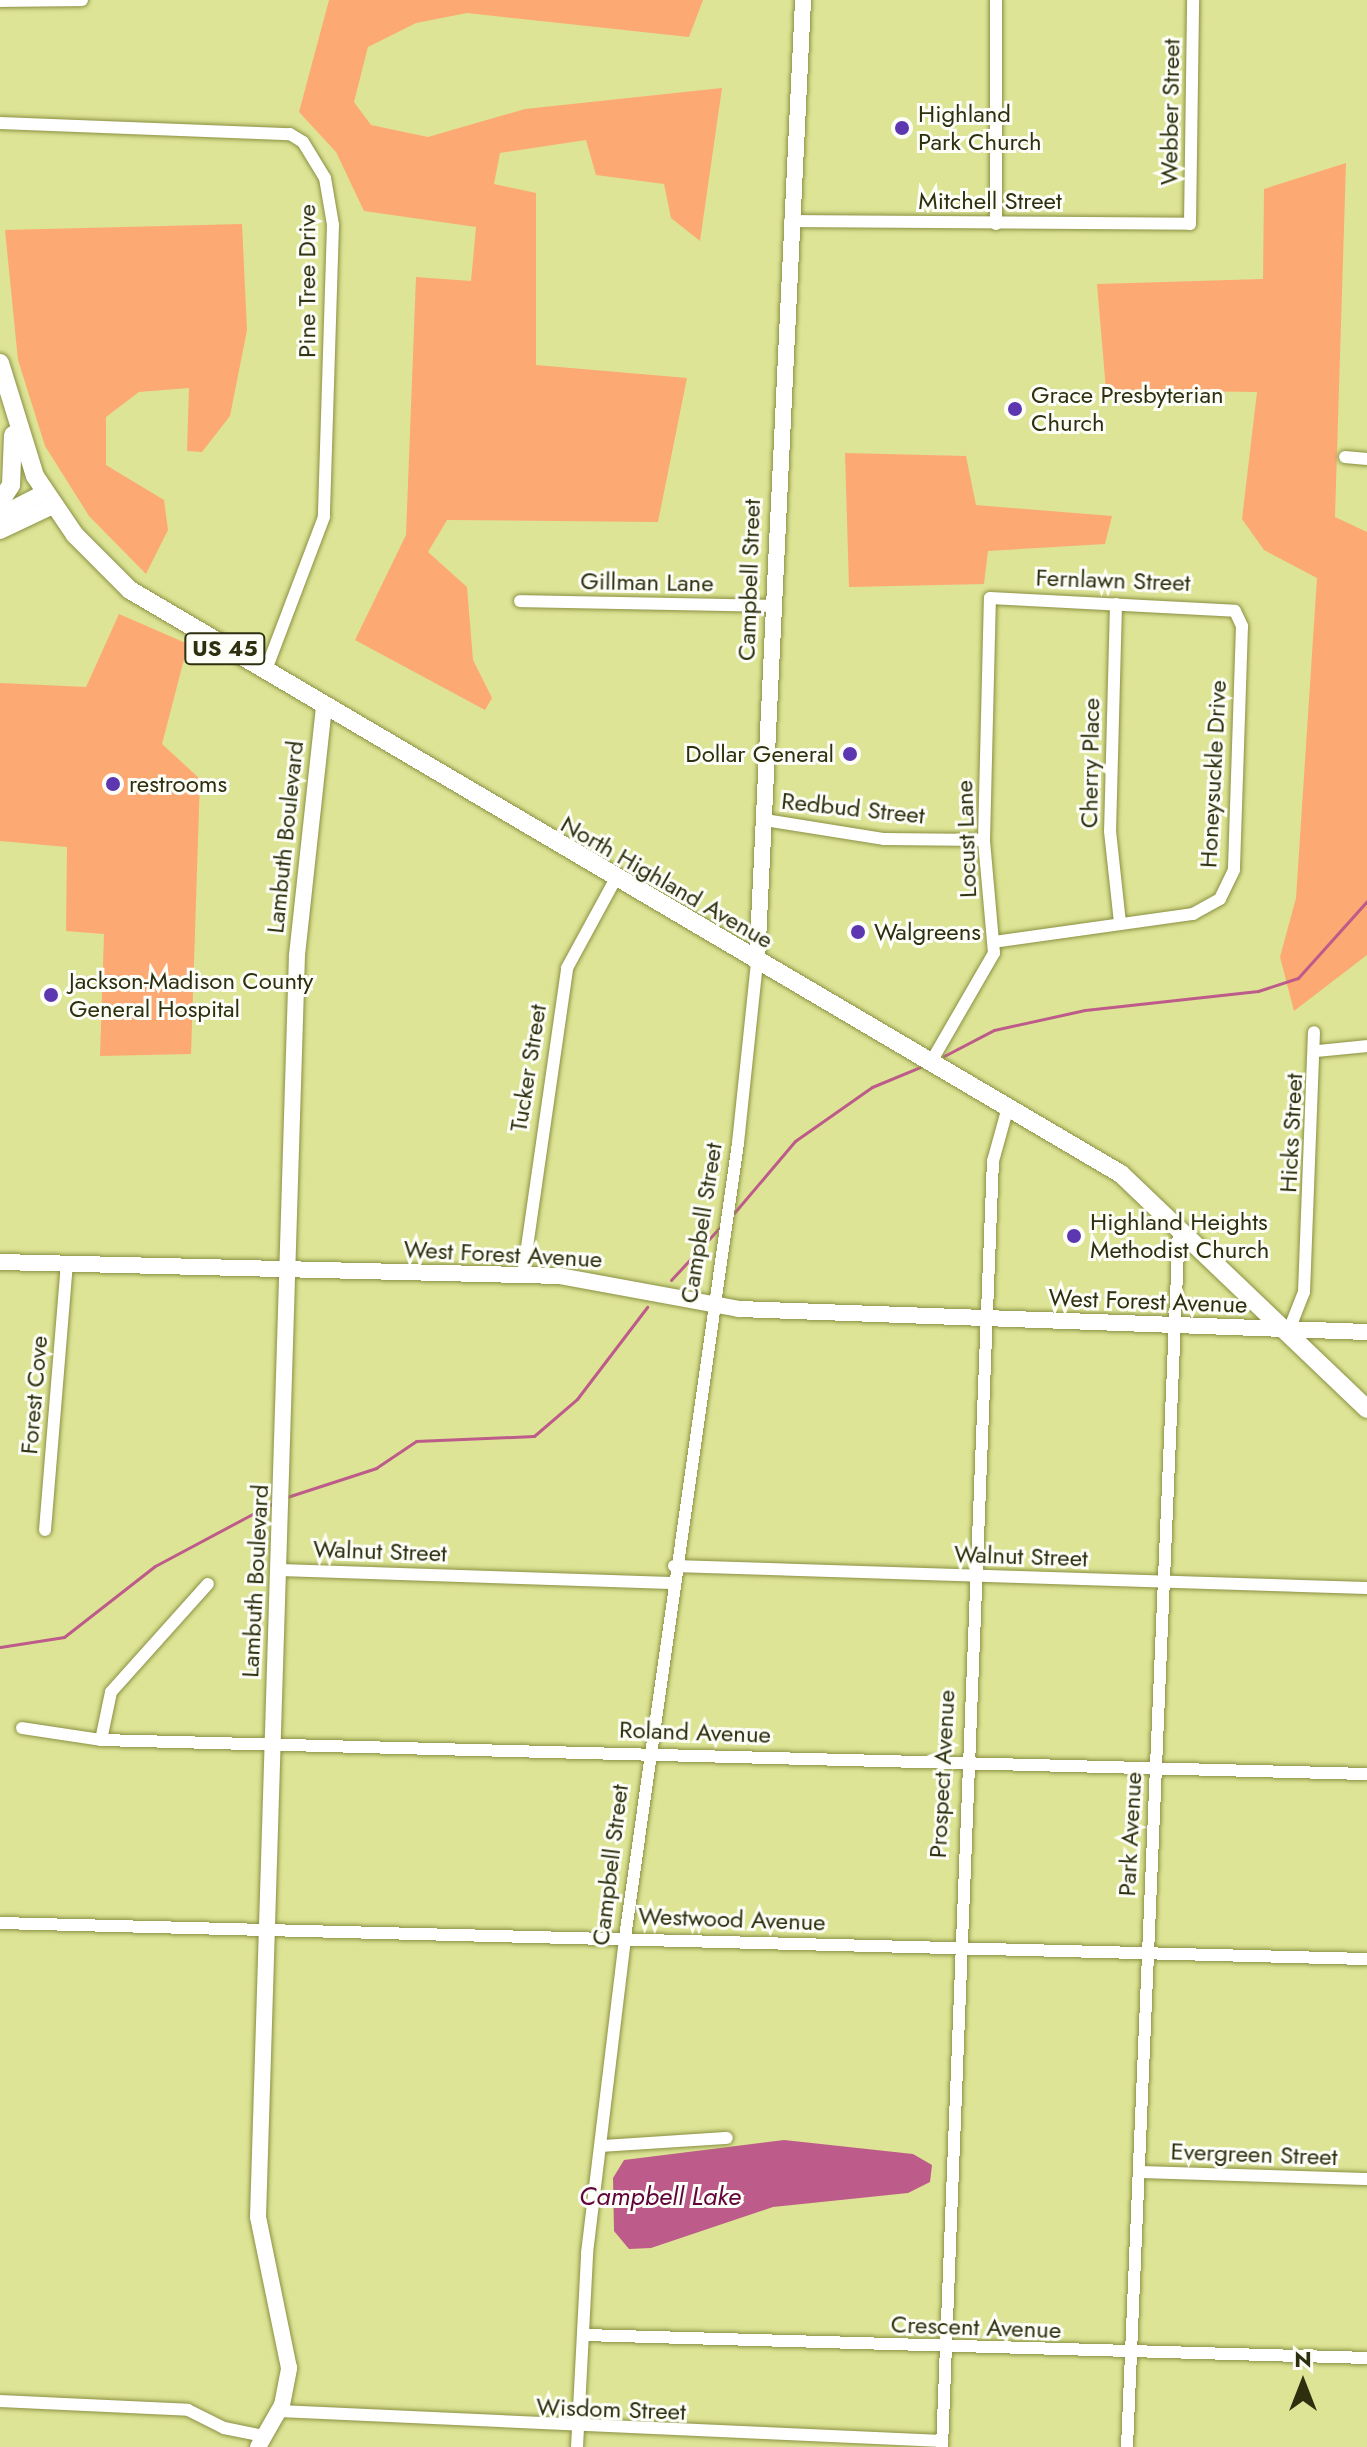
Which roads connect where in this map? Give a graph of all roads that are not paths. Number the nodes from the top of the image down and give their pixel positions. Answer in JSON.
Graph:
{"nodes":[{"id":1,"x":82,"y":0,"type":"edge"},
{"id":2,"x":803,"y":0,"type":"edge"},
{"id":3,"x":996,"y":0,"type":"edge"},
{"id":4,"x":1193,"y":0,"type":"edge"},
{"id":5,"x":0,"y":1,"type":"edge"},
{"id":6,"x":0,"y":123,"type":"edge"},
{"id":7,"x":790,"y":221,"type":"junction"},
{"id":8,"x":996,"y":224,"type":"junction"},
{"id":9,"x":1190,"y":224,"type":"joint"},
{"id":10,"x":0,"y":363,"type":"edge"},
{"id":11,"x":13,"y":421,"type":"junction"},
{"id":12,"x":1345,"y":457,"type":"dead end"},
{"id":13,"x":1367,"y":459,"type":"edge"},
{"id":14,"x":49,"y":499,"type":"junction"},
{"id":15,"x":0,"y":502,"type":"edge"},
{"id":16,"x":0,"y":515,"type":"edge"},
{"id":17,"x":0,"y":531,"type":"edge"},
{"id":18,"x":990,"y":598,"type":"joint"},
{"id":19,"x":520,"y":601,"type":"dead end"},
{"id":20,"x":1116,"y":604,"type":"junction"},
{"id":21,"x":772,"y":606,"type":"junction"},
{"id":22,"x":1235,"y":611,"type":"joint"},
{"id":23,"x":265,"y":672,"type":"junction"},
{"id":24,"x":324,"y":708,"type":"junction"},
{"id":25,"x":765,"y":820,"type":"junction"},
{"id":26,"x":984,"y":840,"type":"junction"},
{"id":27,"x":615,"y":880,"type":"junction"},
{"id":28,"x":1120,"y":923,"type":"junction"},
{"id":29,"x":995,"y":942,"type":"junction"},
{"id":30,"x":757,"y":962,"type":"junction"},
{"id":31,"x":1314,"y":1032,"type":"dead end"},
{"id":32,"x":1367,"y":1046,"type":"edge"},
{"id":33,"x":1317,"y":1051,"type":"junction"},
{"id":34,"x":927,"y":1060,"type":"junction"},
{"id":35,"x":1008,"y":1107,"type":"junction"},
{"id":36,"x":1179,"y":1224,"type":"junction"},
{"id":37,"x":0,"y":1262,"type":"edge"},
{"id":38,"x":67,"y":1264,"type":"junction"},
{"id":39,"x":291,"y":1269,"type":"junction"},
{"id":40,"x":523,"y":1275,"type":"junction"},
{"id":41,"x":712,"y":1306,"type":"junction"},
{"id":42,"x":986,"y":1319,"type":"junction"},
{"id":43,"x":1173,"y":1327,"type":"junction"},
{"id":44,"x":1289,"y":1330,"type":"junction"},
{"id":45,"x":1367,"y":1332,"type":"edge"},
{"id":46,"x":1367,"y":1409,"type":"edge"},
{"id":47,"x":45,"y":1530,"type":"dead end"},
{"id":48,"x":674,"y":1566,"type":"junction"},
{"id":49,"x":280,"y":1570,"type":"junction"},
{"id":50,"x":973,"y":1577,"type":"junction"},
{"id":51,"x":671,"y":1583,"type":"junction"},
{"id":52,"x":1161,"y":1583,"type":"junction"},
{"id":53,"x":208,"y":1584,"type":"dead end"},
{"id":54,"x":1367,"y":1588,"type":"edge"},
{"id":55,"x":22,"y":1728,"type":"dead end"},
{"id":56,"x":101,"y":1740,"type":"junction"},
{"id":57,"x":272,"y":1745,"type":"junction"},
{"id":58,"x":649,"y":1753,"type":"junction"},
{"id":59,"x":964,"y":1762,"type":"junction"},
{"id":60,"x":1156,"y":1767,"type":"junction"},
{"id":61,"x":1367,"y":1774,"type":"edge"},
{"id":62,"x":0,"y":1923,"type":"edge"},
{"id":63,"x":265,"y":1928,"type":"junction"},
{"id":64,"x":625,"y":1937,"type":"junction"},
{"id":65,"x":956,"y":1949,"type":"junction"},
{"id":66,"x":1146,"y":1954,"type":"junction"},
{"id":67,"x":1367,"y":1959,"type":"edge"},
{"id":68,"x":727,"y":2138,"type":"dead end"},
{"id":69,"x":602,"y":2146,"type":"junction"},
{"id":70,"x":1139,"y":2172,"type":"junction"},
{"id":71,"x":1367,"y":2179,"type":"edge"},
{"id":72,"x":584,"y":2335,"type":"junction"},
{"id":73,"x":944,"y":2349,"type":"junction"},
{"id":74,"x":1129,"y":2354,"type":"junction"},
{"id":75,"x":1367,"y":2358,"type":"edge"},
{"id":76,"x":0,"y":2401,"type":"edge"},
{"id":77,"x":279,"y":2411,"type":"junction"},
{"id":78,"x":577,"y":2430,"type":"junction"},
{"id":79,"x":261,"y":2441,"type":"edge"},
{"id":80,"x":755,"y":2442,"type":"edge"},
{"id":81,"x":942,"y":2444,"type":"edge"},
{"id":82,"x":577,"y":2447,"type":"edge"},
{"id":83,"x":1127,"y":2447,"type":"edge"}],
"edges":[{"from":1,"to":5,"type":"street"},
{"from":2,"to":7,"type":"main road","name":"Campbell Street"},
{"from":3,"to":8,"type":"street"},
{"from":4,"to":9,"type":"street","name":"Webber Street"},
{"from":6,"to":23,"type":"street","name":"Pine Tree Drive"},
{"from":7,"to":8,"type":"street","name":"Mitchell Street"},
{"from":7,"to":21,"type":"main road","name":"Campbell Street"},
{"from":8,"to":9,"type":"street","name":"Mitchell Street"},
{"from":10,"to":11,"type":"main road","name":"North Highland Avenue","number":"US 45"},
{"from":11,"to":14,"type":"main road","name":"North Highland Avenue","number":"US 45"},
{"from":11,"to":15,"type":"main road"},
{"from":12,"to":13,"type":"street"},
{"from":14,"to":16,"type":"main road"},
{"from":14,"to":17,"type":"main road"},
{"from":14,"to":23,"type":"main road","name":"North Highland Avenue","number":"US 45"},
{"from":18,"to":20,"type":"street","name":"Fernlawn Street"},
{"from":18,"to":26,"type":"street","name":"Locust Lane"},
{"from":19,"to":21,"type":"street","name":"Gillman Lane"},
{"from":20,"to":22,"type":"street","name":"Fernlawn Street"},
{"from":20,"to":28,"type":"street","name":"Cherry Place"},
{"from":21,"to":25,"type":"main road","name":"Campbell Street"},
{"from":22,"to":28,"type":"street","name":"Honeysuckle Drive"},
{"from":23,"to":24,"type":"main road","name":"North Highland Avenue","number":"US 45"},
{"from":24,"to":27,"type":"main road","name":"North Highland Avenue","number":"US 45"},
{"from":24,"to":39,"type":"main road","name":"Lambuth Boulevard"},
{"from":25,"to":26,"type":"street","name":"Redbud Street"},
{"from":25,"to":30,"type":"main road","name":"Campbell Street"},
{"from":26,"to":29,"type":"street","name":"Locust Lane"},
{"from":27,"to":30,"type":"main road","name":"North Highland Avenue","number":"US 45"},
{"from":27,"to":40,"type":"street","name":"Tucker Street"},
{"from":28,"to":29,"type":"street","name":"Honeysuckle Drive"},
{"from":29,"to":34,"type":"street","name":"Locust Lane"},
{"from":30,"to":34,"type":"main road","name":"North Highland Avenue","number":"US 45"},
{"from":30,"to":41,"type":"street","name":"Campbell Street"},
{"from":31,"to":33,"type":"street","name":"Hicks Street"},
{"from":32,"to":33,"type":"street"},
{"from":33,"to":44,"type":"street","name":"Hicks Street"},
{"from":34,"to":35,"type":"main road","name":"North Highland Avenue","number":"US 45"},
{"from":35,"to":36,"type":"main road","name":"North Highland Avenue","number":"US 45"},
{"from":35,"to":42,"type":"street","name":"Prospect Avenue"},
{"from":36,"to":43,"type":"street","name":"Park Avenue"},
{"from":36,"to":44,"type":"main road","name":"North Highland Avenue","number":"US 45"},
{"from":37,"to":38,"type":"main road","name":"West Forest Avenue"},
{"from":38,"to":39,"type":"main road","name":"West Forest Avenue"},
{"from":38,"to":47,"type":"street","name":"Forest Cove"},
{"from":39,"to":40,"type":"main road","name":"West Forest Avenue"},
{"from":39,"to":49,"type":"main road","name":"Lambuth Boulevard"},
{"from":40,"to":41,"type":"main road","name":"West Forest Avenue"},
{"from":41,"to":42,"type":"main road","name":"West Forest Avenue"},
{"from":41,"to":48,"type":"street","name":"Campbell Street"},
{"from":42,"to":43,"type":"main road","name":"West Forest Avenue"},
{"from":42,"to":50,"type":"street","name":"Prospect Avenue"},
{"from":43,"to":44,"type":"main road","name":"West Forest Avenue"},
{"from":43,"to":52,"type":"street","name":"Park Avenue"},
{"from":44,"to":45,"type":"main road","name":"West Forest Avenue"},
{"from":44,"to":46,"type":"main road","name":"North Highland Avenue","number":"US 45"},
{"from":48,"to":50,"type":"street","name":"Walnut Street"},
{"from":48,"to":51,"type":"street","name":"Campbell Street"},
{"from":49,"to":51,"type":"street","name":"Walnut Street"},
{"from":49,"to":57,"type":"main road","name":"Lambuth Boulevard"},
{"from":50,"to":52,"type":"street","name":"Walnut Street"},
{"from":50,"to":59,"type":"street","name":"Prospect Avenue"},
{"from":51,"to":58,"type":"street","name":"Campbell Street"},
{"from":52,"to":54,"type":"street","name":"Walnut Street"},
{"from":52,"to":60,"type":"street","name":"Park Avenue"},
{"from":53,"to":56,"type":"street"},
{"from":55,"to":56,"type":"street","name":"Roland Avenue"},
{"from":56,"to":57,"type":"street","name":"Roland Avenue"},
{"from":57,"to":58,"type":"street","name":"Roland Avenue"},
{"from":57,"to":63,"type":"main road","name":"Lambuth Boulevard"},
{"from":58,"to":59,"type":"street","name":"Roland Avenue"},
{"from":58,"to":64,"type":"street","name":"Campbell Street"},
{"from":59,"to":60,"type":"street","name":"Roland Avenue"},
{"from":59,"to":65,"type":"street","name":"Prospect Avenue"},
{"from":60,"to":61,"type":"street","name":"Roland Avenue"},
{"from":60,"to":66,"type":"street","name":"Park Avenue"},
{"from":62,"to":63,"type":"street","name":"Westwood Avenue"},
{"from":63,"to":64,"type":"street","name":"Westwood Avenue"},
{"from":63,"to":77,"type":"main road","name":"Lambuth Boulevard"},
{"from":64,"to":65,"type":"street","name":"Westwood Avenue"},
{"from":64,"to":69,"type":"street","name":"Campbell Street"},
{"from":65,"to":66,"type":"street","name":"Westwood Avenue"},
{"from":65,"to":73,"type":"street","name":"Prospect Avenue"},
{"from":66,"to":67,"type":"street","name":"Westwood Avenue"},
{"from":66,"to":70,"type":"street","name":"Park Avenue"},
{"from":68,"to":69,"type":"street"},
{"from":69,"to":72,"type":"street","name":"Campbell Street"},
{"from":70,"to":71,"type":"street","name":"Evergreen Street"},
{"from":70,"to":74,"type":"street","name":"Park Avenue"},
{"from":72,"to":73,"type":"street","name":"Crescent Avenue"},
{"from":72,"to":78,"type":"street","name":"Campbell Street"},
{"from":73,"to":74,"type":"street","name":"Crescent Avenue"},
{"from":73,"to":81,"type":"street","name":"Prospect Avenue"},
{"from":74,"to":75,"type":"street","name":"Crescent Avenue"},
{"from":74,"to":83,"type":"street","name":"Park Avenue"},
{"from":76,"to":79,"type":"street"},
{"from":77,"to":78,"type":"street","name":"Wisdom Street"},
{"from":77,"to":79,"type":"main road","name":"Lambuth Boulevard"},
{"from":78,"to":80,"type":"street","name":"Wisdom Street"},
{"from":78,"to":82,"type":"street","name":"Campbell Street"},
{"from":80,"to":81,"type":"street","name":"Wisdom Street"}]}
